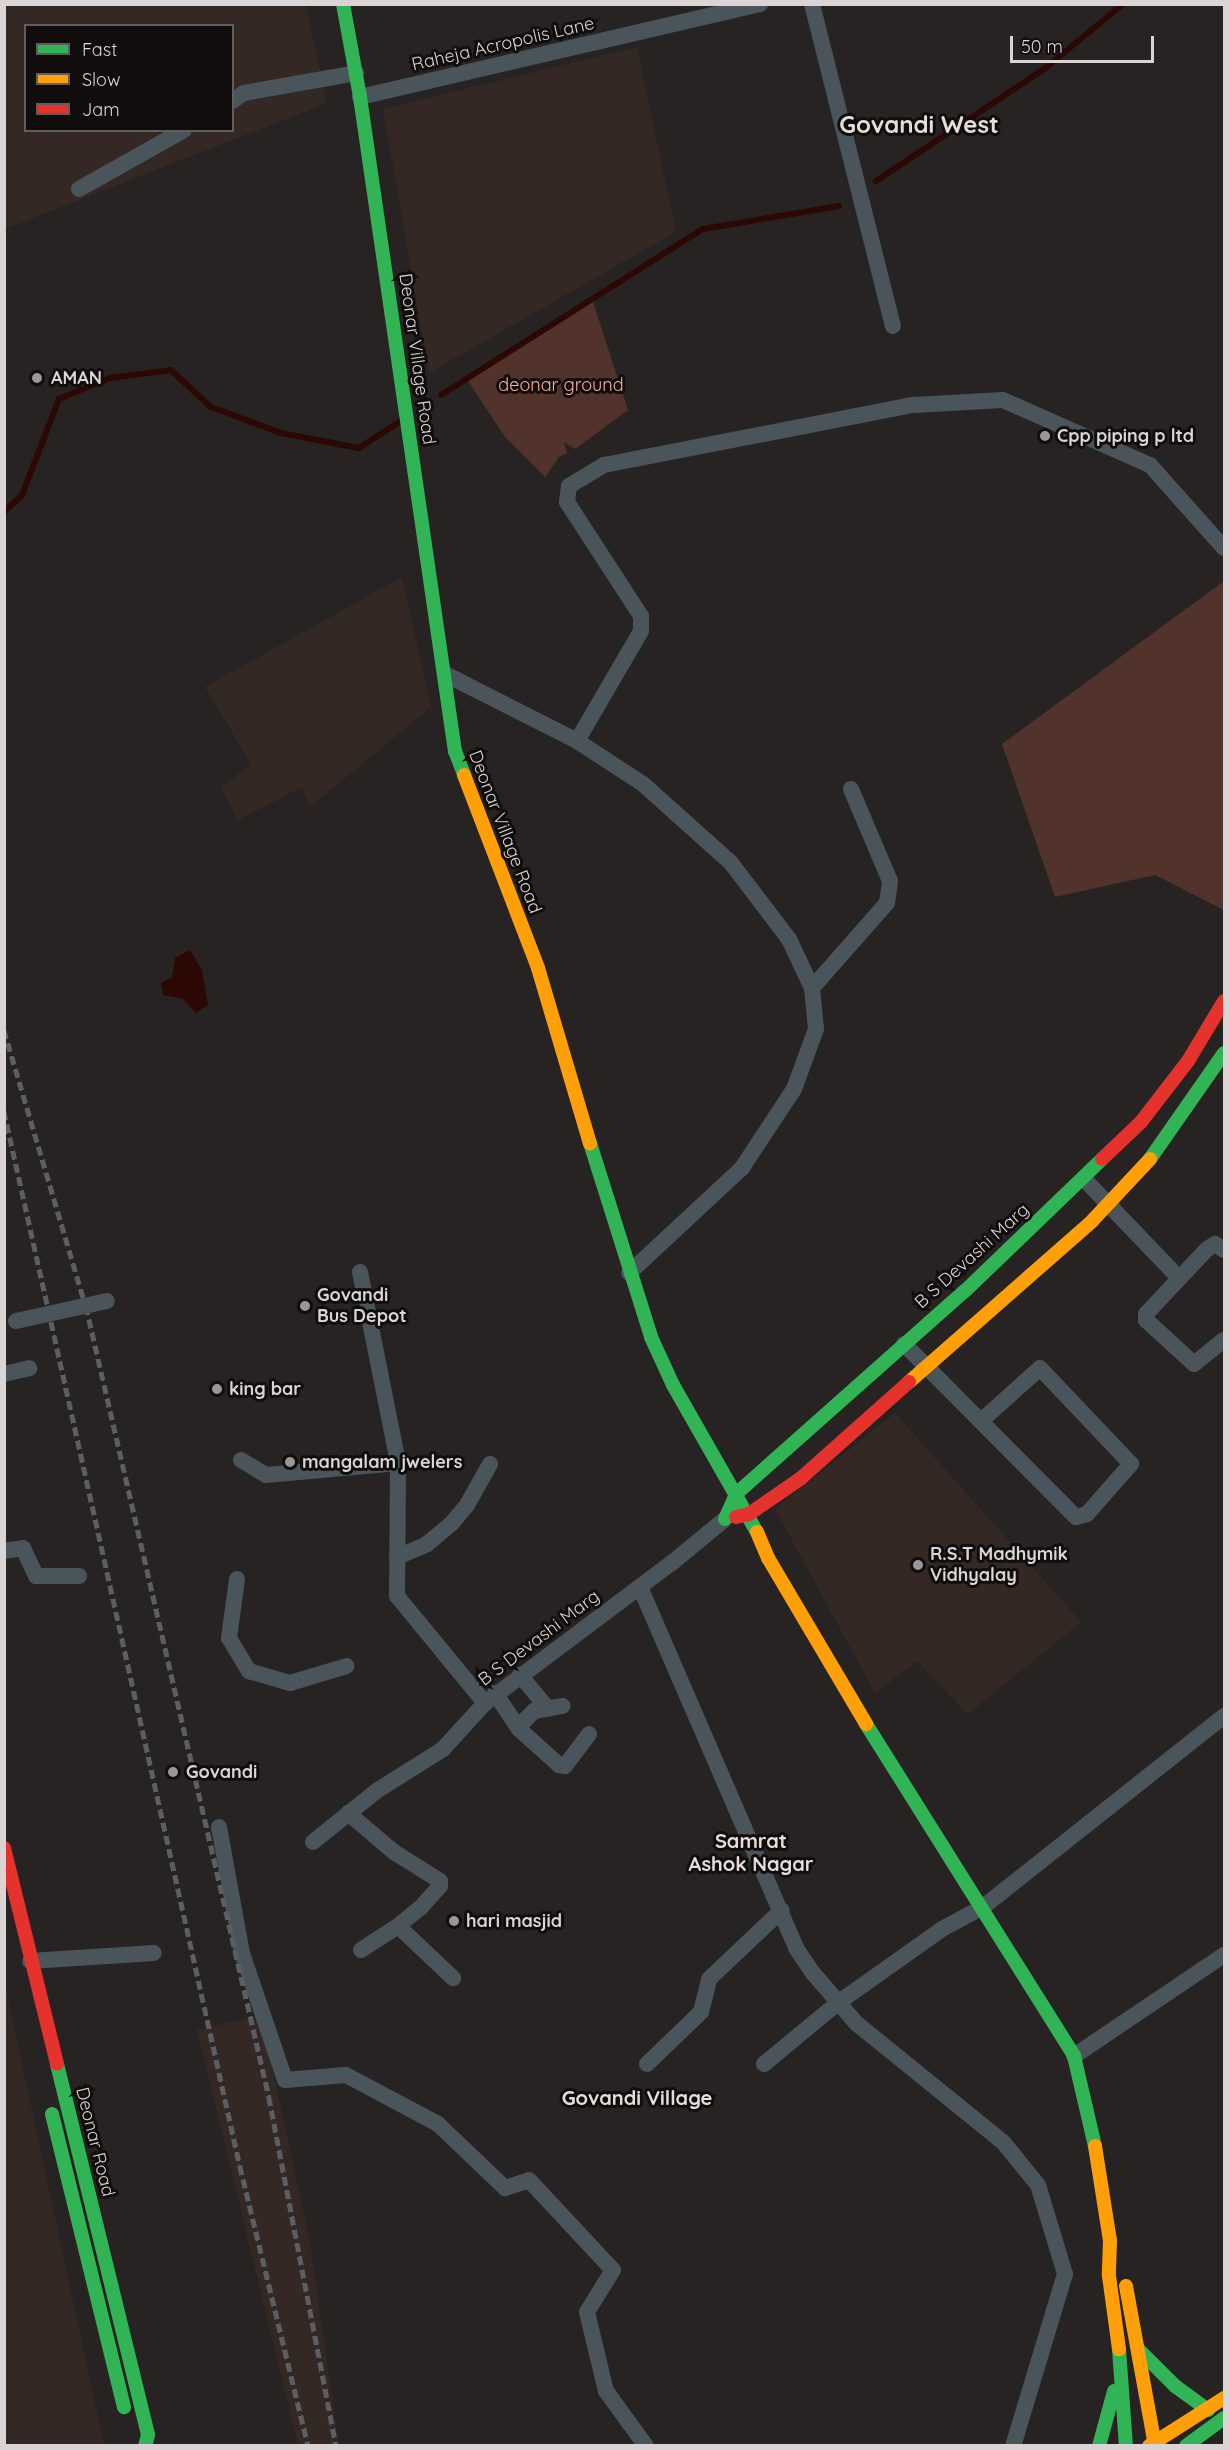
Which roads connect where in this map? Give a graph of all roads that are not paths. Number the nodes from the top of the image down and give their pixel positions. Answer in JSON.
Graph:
{"nodes":[{"id":1,"x":343,"y":4,"type":"edge"},
{"id":2,"x":760,"y":4,"type":"edge"},
{"id":3,"x":812,"y":4,"type":"edge"},
{"id":4,"x":356,"y":73,"type":"junction"},
{"id":5,"x":360,"y":97,"type":"junction"},
{"id":6,"x":234,"y":100,"type":"edge"},
{"id":7,"x":180,"y":132,"type":"edge"},
{"id":8,"x":79,"y":189,"type":"dead end"},
{"id":9,"x":893,"y":326,"type":"dead end"},
{"id":10,"x":1224,"y":548,"type":"edge"},
{"id":11,"x":445,"y":674,"type":"junction"},
{"id":12,"x":577,"y":741,"type":"junction"},
{"id":13,"x":851,"y":789,"type":"dead end"},
{"id":14,"x":813,"y":988,"type":"junction"},
{"id":15,"x":1224,"y":1001,"type":"edge"},
{"id":16,"x":1224,"y":1053,"type":"edge"},
{"id":17,"x":1085,"y":1180,"type":"junction"},
{"id":18,"x":1107,"y":1205,"type":"junction"},
{"id":19,"x":1224,"y":1250,"type":"edge"},
{"id":20,"x":360,"y":1272,"type":"dead end"},
{"id":21,"x":629,"y":1273,"type":"junction"},
{"id":22,"x":1179,"y":1278,"type":"junction"},
{"id":23,"x":107,"y":1301,"type":"dead end"},
{"id":24,"x":16,"y":1321,"type":"dead end"},
{"id":25,"x":1224,"y":1340,"type":"edge"},
{"id":26,"x":904,"y":1344,"type":"junction"},
{"id":27,"x":928,"y":1367,"type":"junction"},
{"id":28,"x":29,"y":1368,"type":"dead end"},
{"id":29,"x":4,"y":1374,"type":"edge"},
{"id":30,"x":982,"y":1420,"type":"junction"},
{"id":31,"x":781,"y":1456,"type":"junction"},
{"id":32,"x":241,"y":1460,"type":"dead end"},
{"id":33,"x":398,"y":1463,"type":"junction"},
{"id":34,"x":490,"y":1464,"type":"dead end"},
{"id":35,"x":800,"y":1479,"type":"junction"},
{"id":36,"x":736,"y":1494,"type":"junction"},
{"id":37,"x":749,"y":1514,"type":"junction"},
{"id":38,"x":724,"y":1519,"type":"junction"},
{"id":39,"x":4,"y":1551,"type":"edge"},
{"id":40,"x":397,"y":1557,"type":"junction"},
{"id":41,"x":78,"y":1576,"type":"dead end"},
{"id":42,"x":237,"y":1579,"type":"dead end"},
{"id":43,"x":640,"y":1587,"type":"junction"},
{"id":44,"x":347,"y":1666,"type":"dead end"},
{"id":45,"x":520,"y":1675,"type":"junction"},
{"id":46,"x":490,"y":1698,"type":"junction"},
{"id":47,"x":1224,"y":1716,"type":"edge"},
{"id":48,"x":518,"y":1727,"type":"junction"},
{"id":49,"x":589,"y":1734,"type":"dead end"},
{"id":50,"x":348,"y":1813,"type":"junction"},
{"id":51,"x":219,"y":1827,"type":"dead end"},
{"id":52,"x":313,"y":1842,"type":"dead end"},
{"id":53,"x":4,"y":1848,"type":"edge"},
{"id":54,"x":983,"y":1907,"type":"junction"},
{"id":55,"x":782,"y":1910,"type":"junction"},
{"id":56,"x":398,"y":1926,"type":"junction"},
{"id":57,"x":361,"y":1950,"type":"dead end"},
{"id":58,"x":154,"y":1953,"type":"dead end"},
{"id":59,"x":1224,"y":1955,"type":"edge"},
{"id":60,"x":30,"y":1961,"type":"junction"},
{"id":61,"x":453,"y":1978,"type":"dead end"},
{"id":62,"x":839,"y":2002,"type":"junction"},
{"id":63,"x":1074,"y":2056,"type":"junction"},
{"id":64,"x":647,"y":2064,"type":"dead end"},
{"id":65,"x":764,"y":2064,"type":"dead end"},
{"id":66,"x":64,"y":2098,"type":"junction"},
{"id":67,"x":1110,"y":2241,"type":"junction"},
{"id":68,"x":1139,"y":2350,"type":"junction"},
{"id":69,"x":1120,"y":2353,"type":"junction"},
{"id":70,"x":136,"y":2385,"type":"junction"},
{"id":71,"x":120,"y":2388,"type":"junction"},
{"id":72,"x":1224,"y":2398,"type":"edge"},
{"id":73,"x":1208,"y":2410,"type":"junction"},
{"id":74,"x":1224,"y":2418,"type":"edge"},
{"id":75,"x":137,"y":2438,"type":"edge"},
{"id":76,"x":1153,"y":2444,"type":"edge"},
{"id":77,"x":645,"y":2445,"type":"edge"},
{"id":78,"x":1013,"y":2445,"type":"edge"},
{"id":79,"x":1099,"y":2445,"type":"edge"},
{"id":80,"x":1126,"y":2445,"type":"edge"},
{"id":81,"x":1186,"y":2445,"type":"edge"}],
"edges":[{"from":1,"to":4,"type":"main road","name":"Deonar Village Road"},
{"from":2,"to":5,"type":"street","name":"Raheja Acropolis Lane"},
{"from":3,"to":9,"type":"street"},
{"from":4,"to":5,"type":"main road","name":"Deonar Village Road"},
{"from":4,"to":6,"type":"street"},
{"from":5,"to":11,"type":"main road","name":"Deonar Village Road"},
{"from":7,"to":8,"type":"street"},
{"from":10,"to":12,"type":"street"},
{"from":11,"to":12,"type":"street"},
{"from":11,"to":21,"type":"main road","name":"Deonar Village Road"},
{"from":12,"to":14,"type":"street"},
{"from":13,"to":14,"type":"street"},
{"from":14,"to":21,"type":"street"},
{"from":15,"to":17,"type":"main road","name":"B S Devashi Marg"},
{"from":16,"to":18,"type":"main road","name":"B S Devashi Marg"},
{"from":17,"to":18,"type":"street"},
{"from":17,"to":26,"type":"main road","name":"B S Devashi Marg"},
{"from":18,"to":22,"type":"street"},
{"from":18,"to":27,"type":"main road","name":"B S Devashi Marg"},
{"from":19,"to":22,"type":"street"},
{"from":20,"to":33,"type":"street"},
{"from":21,"to":36,"type":"main road","name":"Deonar Village Road"},
{"from":22,"to":25,"type":"street"},
{"from":23,"to":24,"type":"street","bridge":true},
{"from":26,"to":27,"type":"street"},
{"from":26,"to":31,"type":"main road","name":"B S Devashi Marg"},
{"from":27,"to":30,"type":"street"},
{"from":27,"to":35,"type":"main road","name":"B S Devashi Marg"},
{"from":28,"to":29,"type":"street"},
{"from":30,"to":30,"type":"street"},
{"from":31,"to":35,"type":"main road"},
{"from":31,"to":36,"type":"main road","name":"B S Devashi Marg"},
{"from":32,"to":33,"type":"street"},
{"from":33,"to":40,"type":"street"},
{"from":34,"to":40,"type":"street"},
{"from":35,"to":37,"type":"main road","name":"B S Devashi Marg"},
{"from":36,"to":37,"type":"main road","name":"Deonar Village Road"},
{"from":36,"to":38,"type":"main road","name":"B S Devashi Marg"},
{"from":37,"to":38,"type":"main road","name":"B S Devashi Marg"},
{"from":37,"to":54,"type":"main road","name":"Deonar Village Road"},
{"from":38,"to":43,"type":"street","name":"B S Devashi Marg"},
{"from":39,"to":41,"type":"street"},
{"from":40,"to":46,"type":"street","name":"B S Devashi Marg"},
{"from":42,"to":44,"type":"street"},
{"from":43,"to":45,"type":"street","name":"B S Devashi Marg"},
{"from":43,"to":55,"type":"street"},
{"from":45,"to":46,"type":"street","name":"B S Devashi Marg"},
{"from":45,"to":48,"type":"street"},
{"from":46,"to":48,"type":"street"},
{"from":46,"to":50,"type":"street"},
{"from":47,"to":54,"type":"street"},
{"from":48,"to":49,"type":"street"},
{"from":50,"to":52,"type":"street"},
{"from":50,"to":56,"type":"street"},
{"from":51,"to":77,"type":"street"},
{"from":53,"to":60,"type":"main road","name":"Deonar Road"},
{"from":54,"to":62,"type":"street"},
{"from":54,"to":63,"type":"main road","name":"Deonar Village Road"},
{"from":55,"to":62,"type":"street"},
{"from":55,"to":64,"type":"street"},
{"from":56,"to":57,"type":"street"},
{"from":56,"to":61,"type":"street"},
{"from":58,"to":60,"type":"street"},
{"from":59,"to":63,"type":"street"},
{"from":60,"to":66,"type":"main road","name":"Deonar Road"},
{"from":62,"to":65,"type":"street"},
{"from":62,"to":78,"type":"street"},
{"from":63,"to":67,"type":"main road","name":"Deonar Village Road"},
{"from":66,"to":70,"type":"main road","name":"Deonar Road"},
{"from":66,"to":71,"type":"main road","name":"Deonar Road"},
{"from":67,"to":68,"type":"main road"},
{"from":67,"to":69,"type":"main road"},
{"from":68,"to":73,"type":"main road"},
{"from":68,"to":76,"type":"main road"},
{"from":69,"to":79,"type":"main road"},
{"from":69,"to":80,"type":"main road"},
{"from":70,"to":71,"type":"main road"},
{"from":70,"to":75,"type":"main road","name":"Deonar Road"},
{"from":71,"to":75,"type":"main road","name":"Deonar Road"},
{"from":72,"to":73,"type":"main road"},
{"from":73,"to":76,"type":"main road"},
{"from":74,"to":81,"type":"main road"}]}
